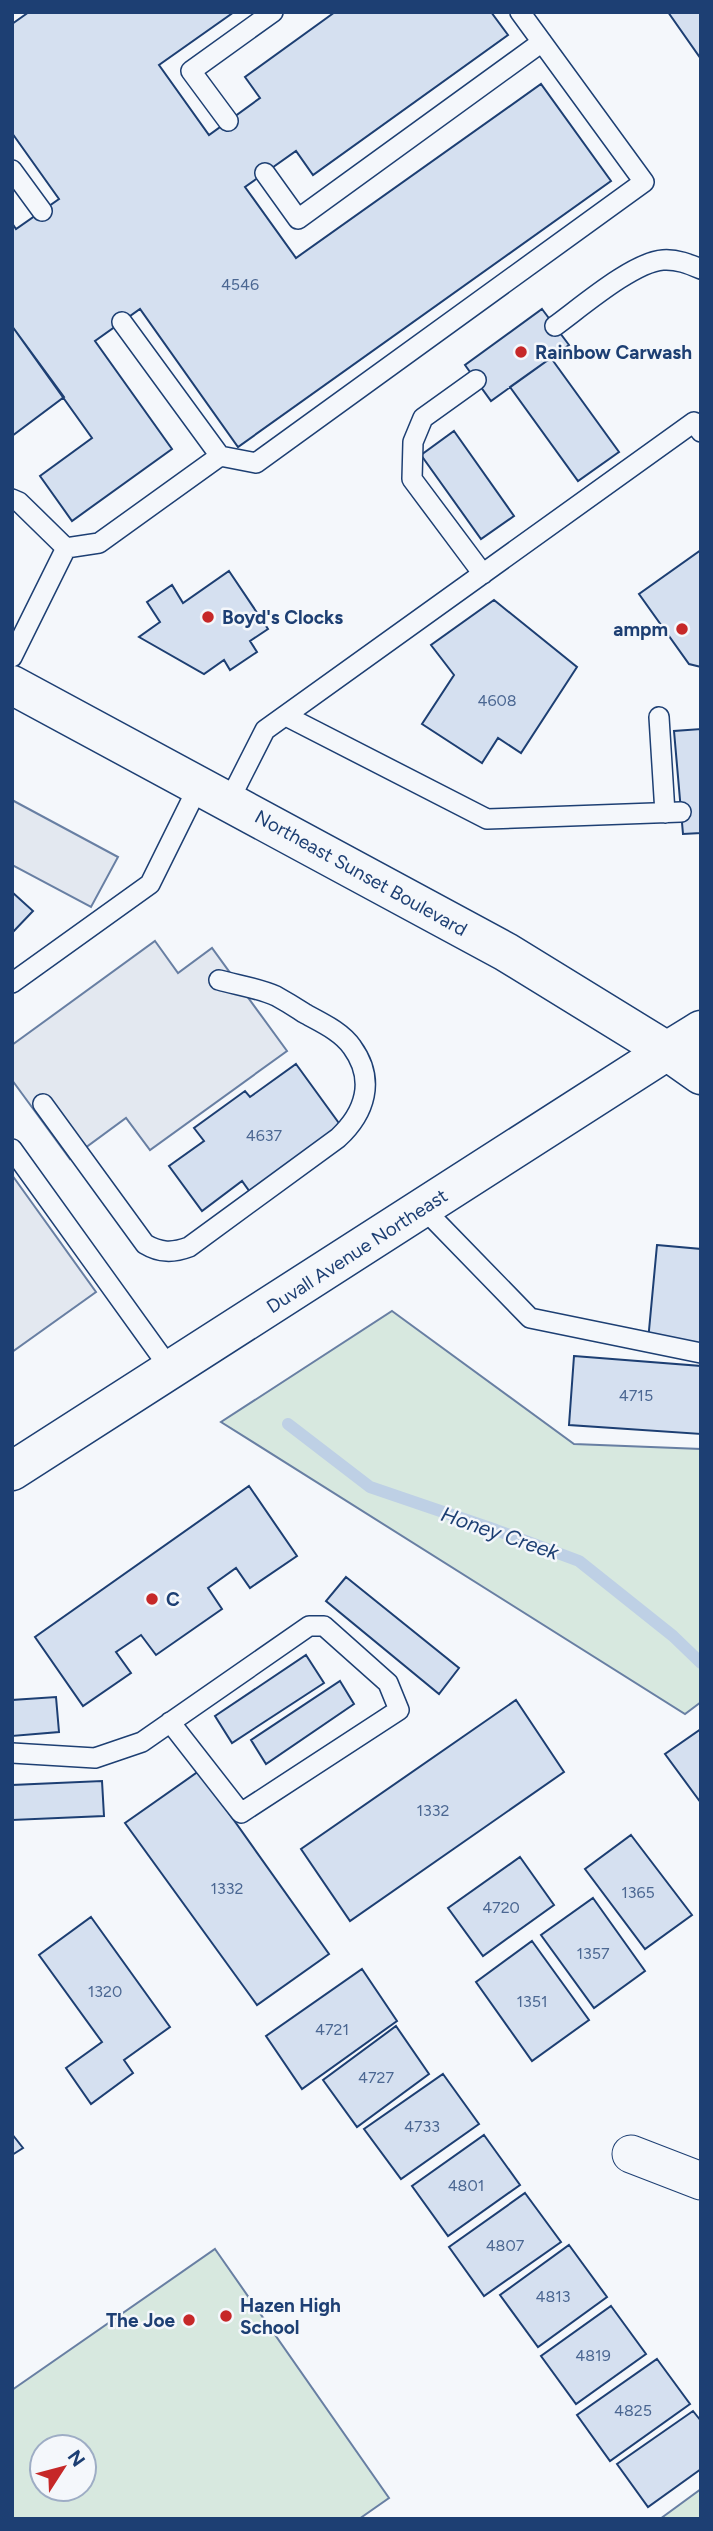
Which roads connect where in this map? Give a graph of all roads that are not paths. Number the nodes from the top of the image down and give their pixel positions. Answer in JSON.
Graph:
{"nodes":[{"id":1,"x":273,"y":12,"type":"edge"},
{"id":2,"x":520,"y":12,"type":"edge"},
{"id":3,"x":542,"y":42,"type":"junction"},
{"id":4,"x":228,"y":121,"type":"dead end"},
{"id":5,"x":12,"y":170,"type":"edge"},
{"id":6,"x":265,"y":173,"type":"dead end"},
{"id":7,"x":42,"y":211,"type":"dead end"},
{"id":8,"x":701,"y":268,"type":"edge"},
{"id":9,"x":122,"y":322,"type":"dead end"},
{"id":10,"x":555,"y":326,"type":"dead end"},
{"id":11,"x":476,"y":380,"type":"dead end"},
{"id":12,"x":698,"y":425,"type":"edge"},
{"id":13,"x":220,"y":456,"type":"junction"},
{"id":14,"x":12,"y":499,"type":"edge"},
{"id":15,"x":66,"y":548,"type":"junction"},
{"id":16,"x":483,"y":573,"type":"junction"},
{"id":17,"x":12,"y":657,"type":"edge"},
{"id":18,"x":12,"y":685,"type":"edge"},
{"id":19,"x":286,"y":716,"type":"junction"},
{"id":20,"x":659,"y":717,"type":"dead end"},
{"id":21,"x":214,"y":793,"type":"junction"},
{"id":22,"x":219,"y":979,"type":"dead end"},
{"id":23,"x":12,"y":983,"type":"edge"},
{"id":24,"x":701,"y":1030,"type":"edge"},
{"id":25,"x":667,"y":1051,"type":"junction"},
{"id":26,"x":701,"y":1075,"type":"edge"},
{"id":27,"x":43,"y":1104,"type":"dead end"},
{"id":28,"x":12,"y":1149,"type":"edge"},
{"id":29,"x":423,"y":1208,"type":"junction"},
{"id":30,"x":701,"y":1353,"type":"edge"},
{"id":31,"x":170,"y":1370,"type":"junction"},
{"id":32,"x":12,"y":1471,"type":"edge"},
{"id":33,"x":170,"y":1722,"type":"junction"},
{"id":34,"x":12,"y":1753,"type":"edge"},
{"id":35,"x":631,"y":2154,"type":"dead end"},
{"id":36,"x":701,"y":2181,"type":"edge"}],
"edges":[{"from":1,"to":4,"type":"lane"},
{"from":2,"to":3,"type":"lane"},
{"from":3,"to":6,"type":"lane"},
{"from":3,"to":13,"type":"lane"},
{"from":5,"to":7,"type":"lane"},
{"from":8,"to":10,"type":"lane"},
{"from":9,"to":13,"type":"lane"},
{"from":11,"to":16,"type":"lane"},
{"from":12,"to":16,"type":"lane"},
{"from":13,"to":15,"type":"lane"},
{"from":14,"to":15,"type":"lane"},
{"from":15,"to":17,"type":"lane"},
{"from":16,"to":19,"type":"lane"},
{"from":18,"to":21,"type":"main road","name":"Northeast Sunset Boulevard"},
{"from":19,"to":20,"type":"lane"},
{"from":19,"to":21,"type":"lane"},
{"from":21,"to":23,"type":"lane"},
{"from":21,"to":25,"type":"main road","name":"Northeast Sunset Boulevard"},
{"from":22,"to":27,"type":"lane"},
{"from":24,"to":25,"type":"main road","name":"Duvall Avenue Northeast"},
{"from":25,"to":26,"type":"main road","name":"Northeast Sunset Boulevard"},
{"from":25,"to":29,"type":"main road","name":"Duvall Avenue Northeast"},
{"from":28,"to":31,"type":"lane"},
{"from":29,"to":30,"type":"lane"},
{"from":29,"to":31,"type":"main road","name":"Duvall Avenue Northeast"},
{"from":31,"to":32,"type":"main road","name":"Duvall Avenue Northeast"},
{"from":33,"to":33,"type":"lane"},
{"from":33,"to":34,"type":"lane"},
{"from":35,"to":36,"type":"street"}]}
